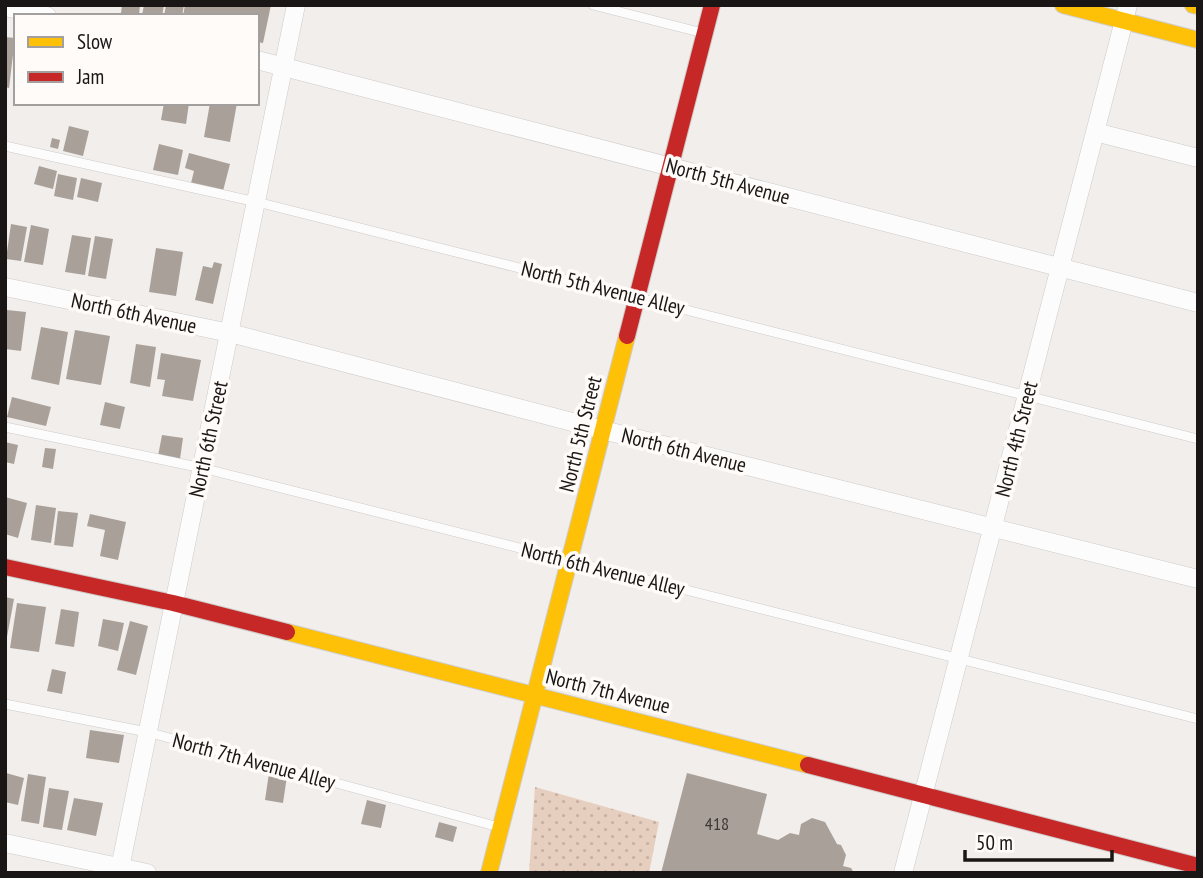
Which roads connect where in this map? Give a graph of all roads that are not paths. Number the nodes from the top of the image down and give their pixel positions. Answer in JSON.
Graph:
{"nodes":[{"id":1,"x":296,"y":5,"type":"edge"},
{"id":2,"x":593,"y":5,"type":"edge"},
{"id":3,"x":712,"y":5,"type":"edge"},
{"id":4,"x":1063,"y":5,"type":"edge"},
{"id":5,"x":5,"y":7,"type":"edge"},
{"id":6,"x":38,"y":14,"type":"edge"},
{"id":7,"x":1125,"y":14,"type":"edge"},
{"id":8,"x":705,"y":34,"type":"junction"},
{"id":9,"x":1198,"y":40,"type":"edge"},
{"id":10,"x":259,"y":60,"type":"edge"},
{"id":11,"x":284,"y":66,"type":"junction"},
{"id":12,"x":1095,"y":132,"type":"junction"},
{"id":13,"x":5,"y":146,"type":"edge"},
{"id":14,"x":1198,"y":158,"type":"edge"},
{"id":15,"x":670,"y":166,"type":"junction"},
{"id":16,"x":257,"y":202,"type":"junction"},
{"id":17,"x":1060,"y":268,"type":"junction"},
{"id":18,"x":5,"y":286,"type":"edge"},
{"id":19,"x":637,"y":297,"type":"junction"},
{"id":20,"x":1198,"y":303,"type":"edge"},
{"id":21,"x":230,"y":333,"type":"junction"},
{"id":22,"x":1027,"y":395,"type":"junction"},
{"id":23,"x":5,"y":428,"type":"edge"},
{"id":24,"x":603,"y":430,"type":"junction"},
{"id":25,"x":1198,"y":439,"type":"edge"},
{"id":26,"x":202,"y":468,"type":"junction"},
{"id":27,"x":994,"y":527,"type":"junction"},
{"id":28,"x":569,"y":560,"type":"junction"},
{"id":29,"x":5,"y":567,"type":"edge"},
{"id":30,"x":1198,"y":579,"type":"edge"},
{"id":31,"x":173,"y":603,"type":"junction"},
{"id":32,"x":960,"y":657,"type":"junction"},
{"id":33,"x":535,"y":694,"type":"junction"},
{"id":34,"x":5,"y":704,"type":"edge"},
{"id":35,"x":1198,"y":719,"type":"edge"},
{"id":36,"x":147,"y":732,"type":"junction"},
{"id":37,"x":924,"y":794,"type":"junction"},
{"id":38,"x":501,"y":827,"type":"junction"},
{"id":39,"x":5,"y":843,"type":"edge"},
{"id":40,"x":1198,"y":866,"type":"edge"},
{"id":41,"x":119,"y":869,"type":"edge"},
{"id":42,"x":147,"y":873,"type":"edge"},
{"id":43,"x":489,"y":873,"type":"edge"},
{"id":44,"x":903,"y":873,"type":"edge"}],
"edges":[{"from":1,"to":11,"type":"street","name":"North 6th Street"},
{"from":2,"to":8,"type":"lane"},
{"from":3,"to":8,"type":"street","name":"North 5th Street"},
{"from":4,"to":7,"type":"street"},
{"from":5,"to":6,"type":"street"},
{"from":7,"to":9,"type":"street"},
{"from":7,"to":12,"type":"street","name":"North 4th Street"},
{"from":8,"to":15,"type":"street","name":"North 5th Street"},
{"from":10,"to":11,"type":"street","name":"North 5th Avenue"},
{"from":11,"to":15,"type":"street","name":"North 5th Avenue"},
{"from":11,"to":16,"type":"street","name":"North 6th Street"},
{"from":12,"to":14,"type":"street"},
{"from":12,"to":17,"type":"street","name":"North 4th Street"},
{"from":13,"to":16,"type":"lane","name":"North 5th Avenue Alley"},
{"from":15,"to":17,"type":"street","name":"North 5th Avenue"},
{"from":15,"to":19,"type":"street","name":"North 5th Street"},
{"from":16,"to":19,"type":"lane","name":"North 5th Avenue Alley"},
{"from":16,"to":21,"type":"street","name":"North 6th Street"},
{"from":17,"to":20,"type":"street","name":"North 5th Avenue"},
{"from":17,"to":22,"type":"street","name":"North 4th Street"},
{"from":18,"to":21,"type":"street","name":"North 6th Avenue"},
{"from":19,"to":22,"type":"lane","name":"North 5th Avenue Alley"},
{"from":19,"to":24,"type":"street","name":"North 5th Street"},
{"from":21,"to":24,"type":"street","name":"North 6th Avenue"},
{"from":21,"to":26,"type":"street","name":"North 6th Street"},
{"from":22,"to":25,"type":"lane","name":"North 5th Avenue Alley"},
{"from":22,"to":27,"type":"street","name":"North 4th Street"},
{"from":23,"to":26,"type":"lane","name":"North 6th Avenue Alley"},
{"from":24,"to":27,"type":"street","name":"North 6th Avenue"},
{"from":24,"to":28,"type":"street","name":"North 5th Street"},
{"from":26,"to":28,"type":"lane","name":"North 6th Avenue Alley"},
{"from":26,"to":31,"type":"street","name":"North 6th Street"},
{"from":27,"to":30,"type":"street","name":"North 6th Avenue"},
{"from":27,"to":32,"type":"street","name":"North 4th Street"},
{"from":28,"to":32,"type":"lane","name":"North 6th Avenue Alley"},
{"from":28,"to":33,"type":"street","name":"North 5th Street"},
{"from":29,"to":31,"type":"street","name":"North 7th Avenue"},
{"from":31,"to":33,"type":"street","name":"North 7th Avenue"},
{"from":31,"to":36,"type":"street","name":"North 6th Street"},
{"from":32,"to":35,"type":"lane","name":"North 6th Avenue Alley"},
{"from":32,"to":37,"type":"street","name":"North 4th Street"},
{"from":33,"to":37,"type":"street","name":"North 7th Avenue"},
{"from":33,"to":38,"type":"street","name":"North 5th Street"},
{"from":34,"to":36,"type":"lane","name":"North 7th Avenue Alley"},
{"from":36,"to":38,"type":"lane","name":"North 7th Avenue Alley"},
{"from":36,"to":41,"type":"street","name":"North 6th Street"},
{"from":37,"to":40,"type":"street","name":"North 7th Avenue"},
{"from":37,"to":44,"type":"street","name":"North 4th Street"},
{"from":38,"to":43,"type":"street","name":"North 5th Street"},
{"from":39,"to":41,"type":"street"},
{"from":41,"to":42,"type":"street"}]}
